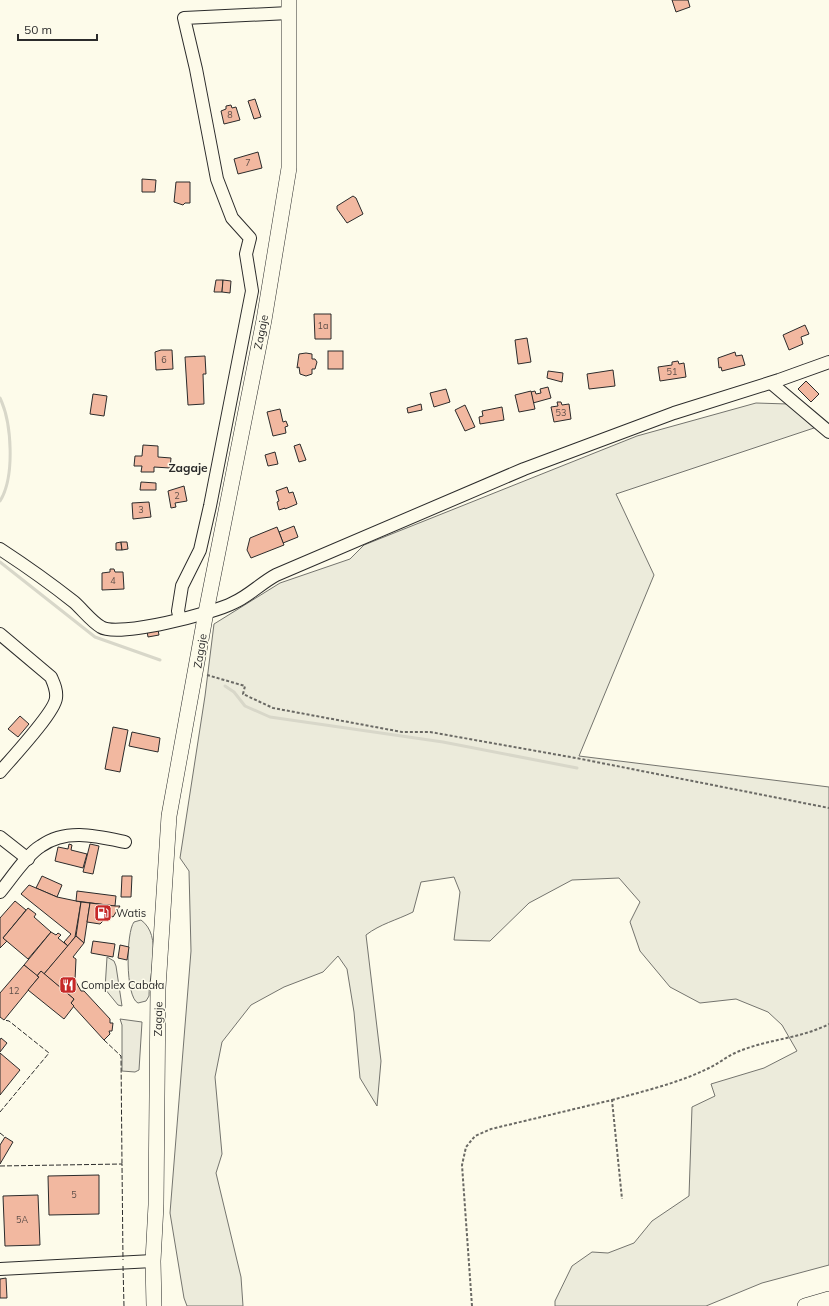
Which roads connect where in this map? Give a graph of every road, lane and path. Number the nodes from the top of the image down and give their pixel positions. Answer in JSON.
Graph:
{"nodes":[{"id":1,"x":289,"y":6,"type":"edge"},
{"id":2,"x":829,"y":362,"type":"edge"},
{"id":3,"x":771,"y":383,"type":"junction"},
{"id":4,"x":829,"y":432,"type":"edge"},
{"id":5,"x":0,"y":549,"type":"edge"},
{"id":6,"x":206,"y":612,"type":"junction"},
{"id":7,"x":180,"y":619,"type":"junction"},
{"id":8,"x":2,"y":640,"type":"edge"},
{"id":9,"x":196,"y":672,"type":"junction"},
{"id":10,"x":0,"y":772,"type":"edge"},
{"id":11,"x":829,"y":808,"type":"edge"},
{"id":12,"x":0,"y":837,"type":"edge"},
{"id":13,"x":125,"y":842,"type":"dead end"},
{"id":14,"x":28,"y":859,"type":"junction"},
{"id":15,"x":0,"y":892,"type":"edge"},
{"id":16,"x":829,"y":1024,"type":"edge"},
{"id":17,"x":612,"y":1100,"type":"junction"},
{"id":18,"x":622,"y":1199,"type":"dead end"},
{"id":19,"x":153,"y":1261,"type":"junction"},
{"id":20,"x":0,"y":1269,"type":"edge"},
{"id":21,"x":829,"y":1299,"type":"edge"},
{"id":22,"x":154,"y":1306,"type":"edge"},
{"id":23,"x":472,"y":1306,"type":"edge"},
{"id":24,"x":805,"y":1306,"type":"edge"}],
"edges":[{"from":1,"to":6,"type":"main road","name":"Zagaje"},
{"from":1,"to":7,"type":"street"},
{"from":2,"to":3,"type":"street"},
{"from":3,"to":4,"type":"street"},
{"from":3,"to":6,"type":"street"},
{"from":5,"to":7,"type":"street"},
{"from":6,"to":7,"type":"street"},
{"from":6,"to":9,"type":"main road","name":"Zagaje"},
{"from":8,"to":10,"type":"street"},
{"from":9,"to":11,"type":"path"},
{"from":9,"to":19,"type":"main road","name":"Zagaje"},
{"from":12,"to":14,"type":"street"},
{"from":13,"to":14,"type":"street"},
{"from":14,"to":15,"type":"street"},
{"from":16,"to":17,"type":"path"},
{"from":17,"to":18,"type":"path"},
{"from":17,"to":23,"type":"path"},
{"from":19,"to":20,"type":"street"},
{"from":19,"to":22,"type":"main road","name":"Zagaje"},
{"from":21,"to":24,"type":"main road"}]}
